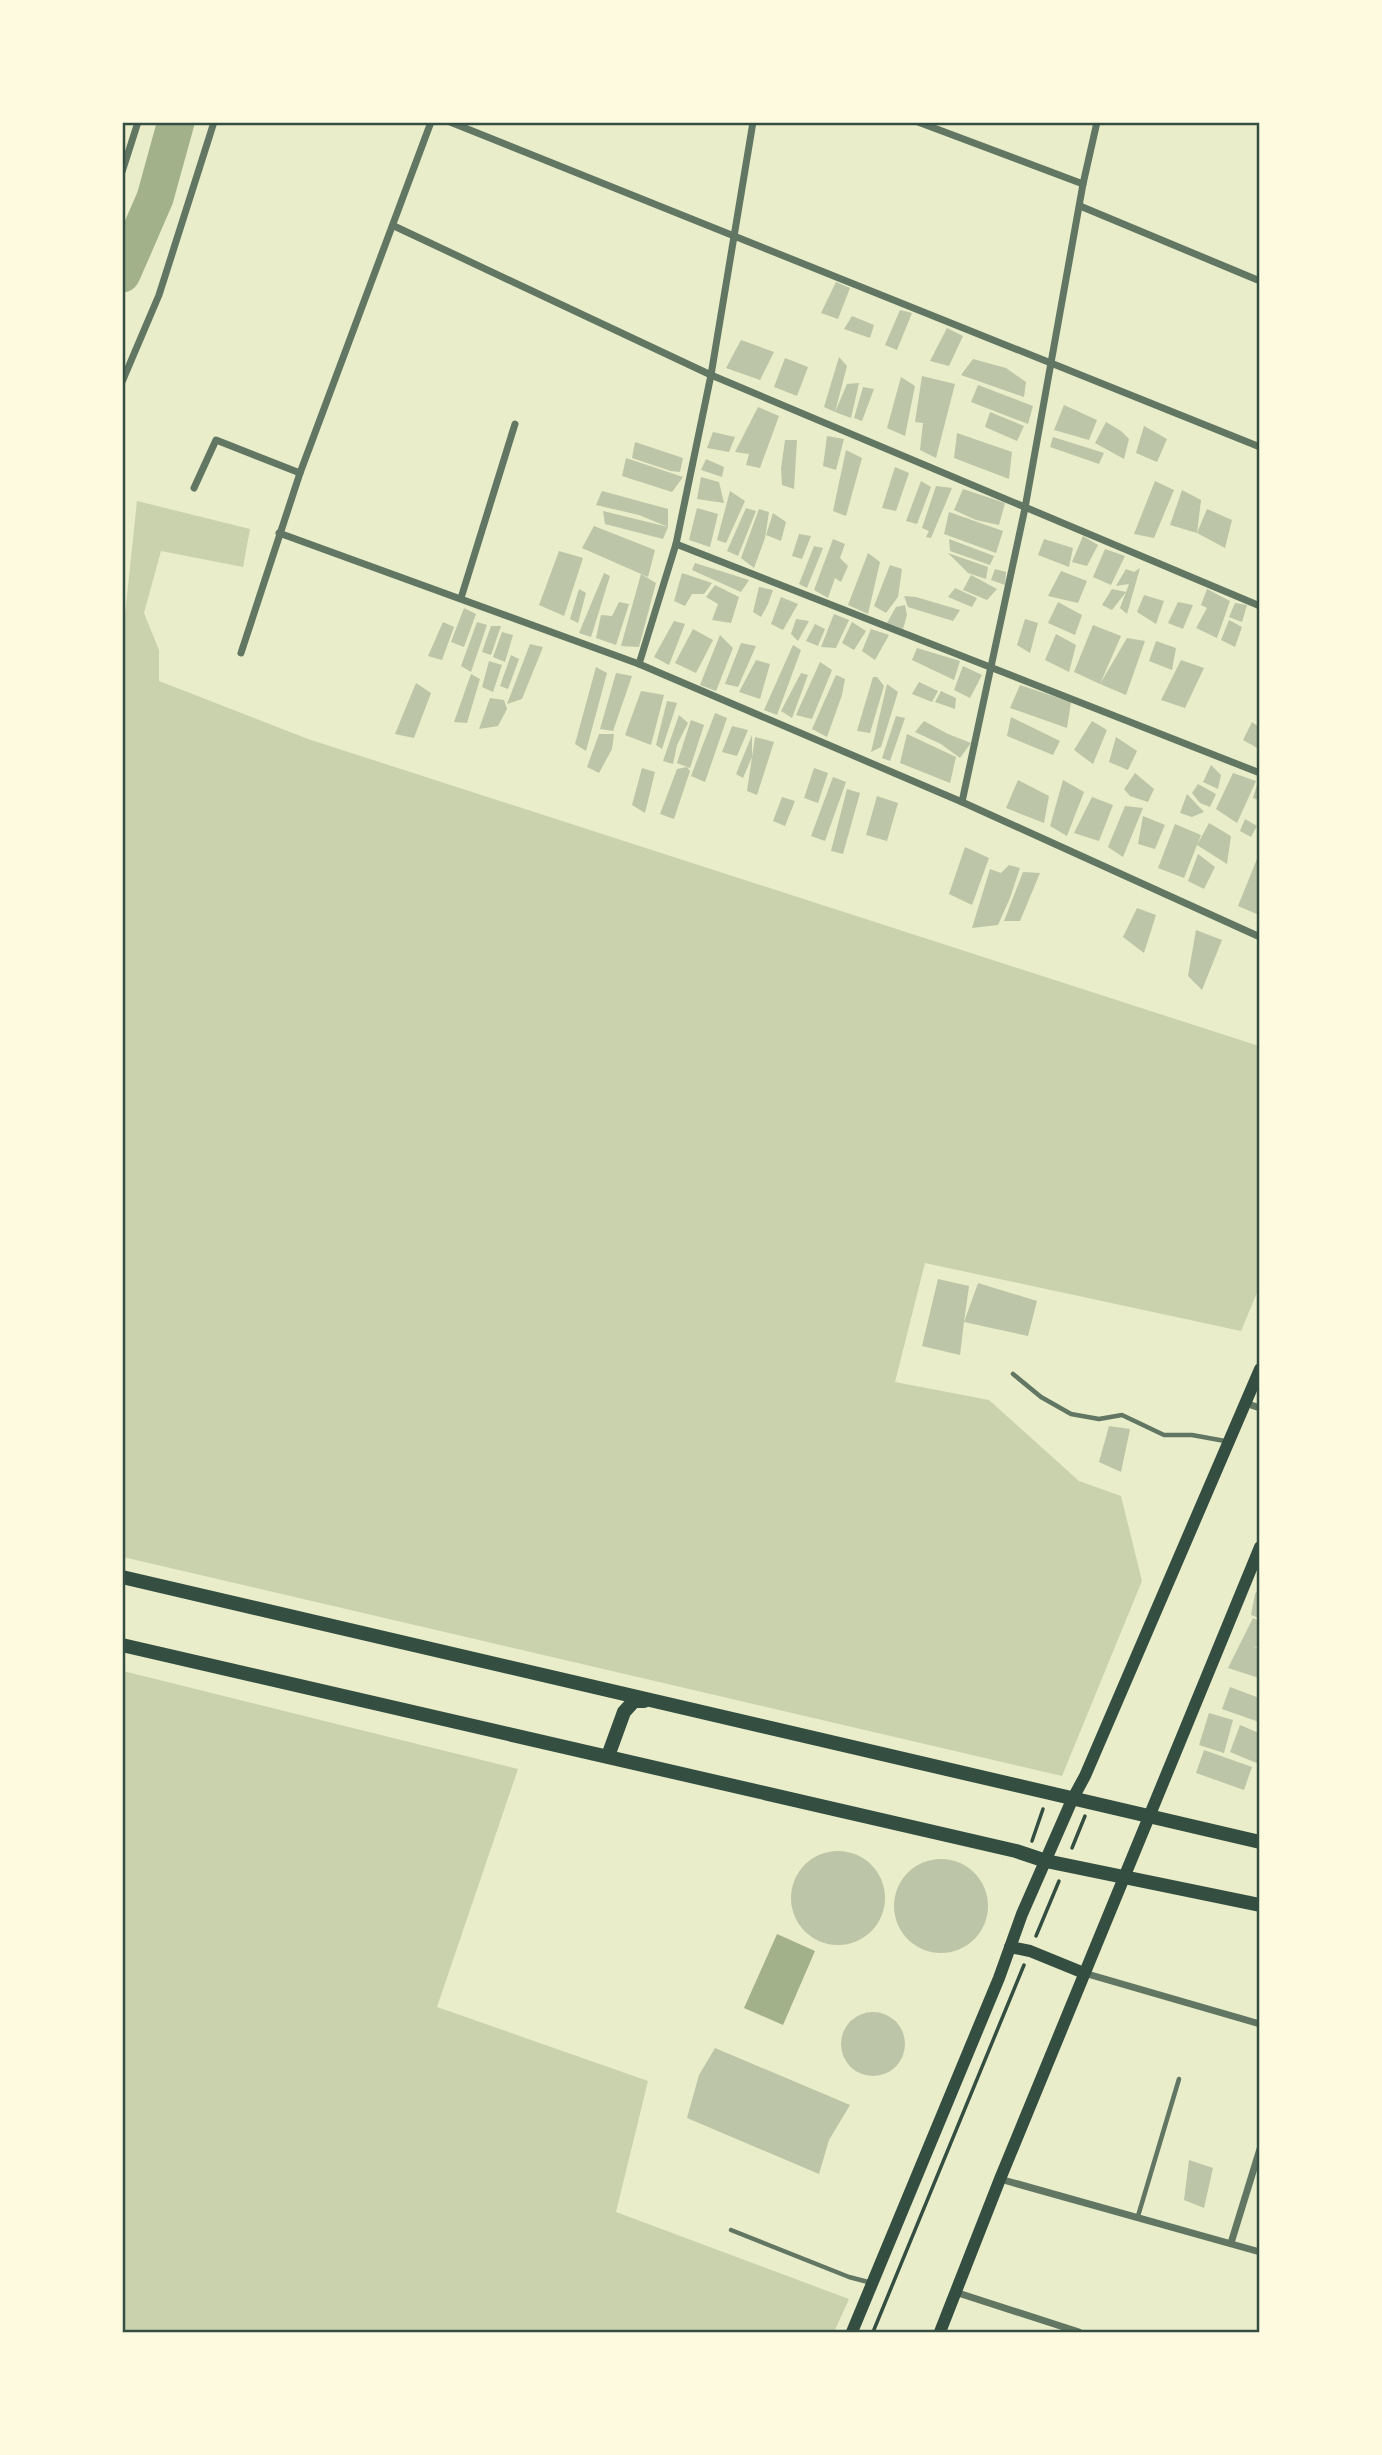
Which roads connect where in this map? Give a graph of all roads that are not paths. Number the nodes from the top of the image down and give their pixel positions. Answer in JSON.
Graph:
{"nodes":[{"id":1,"x":138,"y":122,"type":"edge"},
{"id":2,"x":214,"y":122,"type":"edge"},
{"id":3,"x":431,"y":122,"type":"edge"},
{"id":4,"x":450,"y":122,"type":"edge"},
{"id":5,"x":753,"y":122,"type":"edge"},
{"id":6,"x":918,"y":122,"type":"edge"},
{"id":7,"x":1097,"y":122,"type":"edge"},
{"id":8,"x":122,"y":172,"type":"edge"},
{"id":9,"x":1083,"y":184,"type":"junction"},
{"id":10,"x":1080,"y":206,"type":"junction"},
{"id":11,"x":394,"y":226,"type":"junction"},
{"id":12,"x":734,"y":236,"type":"junction"},
{"id":13,"x":1259,"y":281,"type":"edge"},
{"id":14,"x":1053,"y":362,"type":"junction"},
{"id":15,"x":711,"y":375,"type":"junction"},
{"id":16,"x":122,"y":382,"type":"edge"},
{"id":17,"x":515,"y":424,"type":"dead end"},
{"id":18,"x":1259,"y":447,"type":"edge"},
{"id":19,"x":300,"y":473,"type":"junction"},
{"id":20,"x":194,"y":488,"type":"dead end"},
{"id":21,"x":1025,"y":508,"type":"junction"},
{"id":22,"x":279,"y":533,"type":"junction"},
{"id":23,"x":676,"y":544,"type":"junction"},
{"id":24,"x":1259,"y":595,"type":"edge"},
{"id":25,"x":461,"y":598,"type":"junction"},
{"id":26,"x":1258,"y":605,"type":"edge"},
{"id":27,"x":241,"y":653,"type":"dead end"},
{"id":28,"x":639,"y":664,"type":"junction"},
{"id":29,"x":992,"y":669,"type":"junction"},
{"id":30,"x":1259,"y":773,"type":"edge"},
{"id":31,"x":962,"y":802,"type":"junction"},
{"id":32,"x":1259,"y":937,"type":"edge"},
{"id":33,"x":1259,"y":1369,"type":"edge"},
{"id":34,"x":1013,"y":1374,"type":"dead end"},
{"id":35,"x":1245,"y":1403,"type":"junction"},
{"id":36,"x":1259,"y":1408,"type":"edge"},
{"id":37,"x":1228,"y":1441,"type":"junction"},
{"id":38,"x":1259,"y":1547,"type":"edge"},
{"id":39,"x":122,"y":1577,"type":"edge"},
{"id":40,"x":122,"y":1645,"type":"edge"},
{"id":41,"x":653,"y":1701,"type":"junction"},
{"id":42,"x":608,"y":1756,"type":"junction"},
{"id":43,"x":1072,"y":1800,"type":"junction"},
{"id":44,"x":1149,"y":1817,"type":"junction"},
{"id":45,"x":1259,"y":1842,"type":"edge"},
{"id":46,"x":1046,"y":1861,"type":"junction"},
{"id":47,"x":1124,"y":1876,"type":"junction"},
{"id":48,"x":1259,"y":1905,"type":"edge"},
{"id":49,"x":1010,"y":1947,"type":"junction"},
{"id":50,"x":1084,"y":1973,"type":"junction"},
{"id":51,"x":1259,"y":2024,"type":"edge"},
{"id":52,"x":1179,"y":2079,"type":"dead end"},
{"id":53,"x":1259,"y":2149,"type":"edge"},
{"id":54,"x":1000,"y":2179,"type":"junction"},
{"id":55,"x":1138,"y":2216,"type":"junction"},
{"id":56,"x":732,"y":2230,"type":"dead end"},
{"id":57,"x":1231,"y":2243,"type":"junction"},
{"id":58,"x":1259,"y":2252,"type":"edge"},
{"id":59,"x":873,"y":2283,"type":"junction"},
{"id":60,"x":956,"y":2292,"type":"junction"},
{"id":61,"x":852,"y":2333,"type":"edge"},
{"id":62,"x":940,"y":2333,"type":"edge"},
{"id":63,"x":1079,"y":2333,"type":"edge"}],
"edges":[{"from":1,"to":8,"type":"street"},
{"from":2,"to":16,"type":"street"},
{"from":3,"to":11,"type":"street"},
{"from":4,"to":12,"type":"street"},
{"from":5,"to":12,"type":"street"},
{"from":6,"to":9,"type":"street"},
{"from":7,"to":9,"type":"street"},
{"from":9,"to":10,"type":"street"},
{"from":10,"to":13,"type":"street"},
{"from":10,"to":14,"type":"street"},
{"from":11,"to":15,"type":"street"},
{"from":11,"to":19,"type":"street"},
{"from":12,"to":14,"type":"street"},
{"from":12,"to":15,"type":"street"},
{"from":14,"to":18,"type":"street"},
{"from":14,"to":21,"type":"street"},
{"from":15,"to":21,"type":"street"},
{"from":15,"to":23,"type":"street"},
{"from":17,"to":25,"type":"street"},
{"from":19,"to":20,"type":"street"},
{"from":19,"to":22,"type":"street"},
{"from":21,"to":26,"type":"street"},
{"from":21,"to":29,"type":"street"},
{"from":22,"to":25,"type":"street"},
{"from":22,"to":27,"type":"street"},
{"from":23,"to":28,"type":"street"},
{"from":23,"to":29,"type":"street"},
{"from":24,"to":26,"type":"street"},
{"from":25,"to":28,"type":"street"},
{"from":28,"to":31,"type":"street"},
{"from":29,"to":30,"type":"street"},
{"from":29,"to":31,"type":"street"},
{"from":31,"to":32,"type":"street"},
{"from":33,"to":35,"type":"main road"},
{"from":34,"to":37,"type":"lane"},
{"from":35,"to":36,"type":"street"},
{"from":35,"to":37,"type":"main road"},
{"from":37,"to":43,"type":"main road"},
{"from":38,"to":44,"type":"main road"},
{"from":39,"to":41,"type":"main road"},
{"from":40,"to":42,"type":"main road"},
{"from":41,"to":42,"type":"main road"},
{"from":41,"to":43,"type":"main road"},
{"from":42,"to":46,"type":"main road"},
{"from":43,"to":44,"type":"main road"},
{"from":43,"to":46,"type":"main road"},
{"from":44,"to":45,"type":"main road"},
{"from":44,"to":47,"type":"main road"},
{"from":46,"to":47,"type":"main road"},
{"from":46,"to":49,"type":"main road"},
{"from":47,"to":48,"type":"main road"},
{"from":47,"to":50,"type":"main road"},
{"from":49,"to":50,"type":"main road"},
{"from":49,"to":59,"type":"main road"},
{"from":50,"to":51,"type":"street"},
{"from":50,"to":54,"type":"main road"},
{"from":52,"to":55,"type":"lane"},
{"from":53,"to":57,"type":"street"},
{"from":54,"to":55,"type":"street"},
{"from":54,"to":60,"type":"main road"},
{"from":55,"to":57,"type":"street"},
{"from":56,"to":59,"type":"lane"},
{"from":57,"to":58,"type":"street"},
{"from":59,"to":61,"type":"main road"},
{"from":60,"to":62,"type":"main road"},
{"from":60,"to":63,"type":"street"}]}
